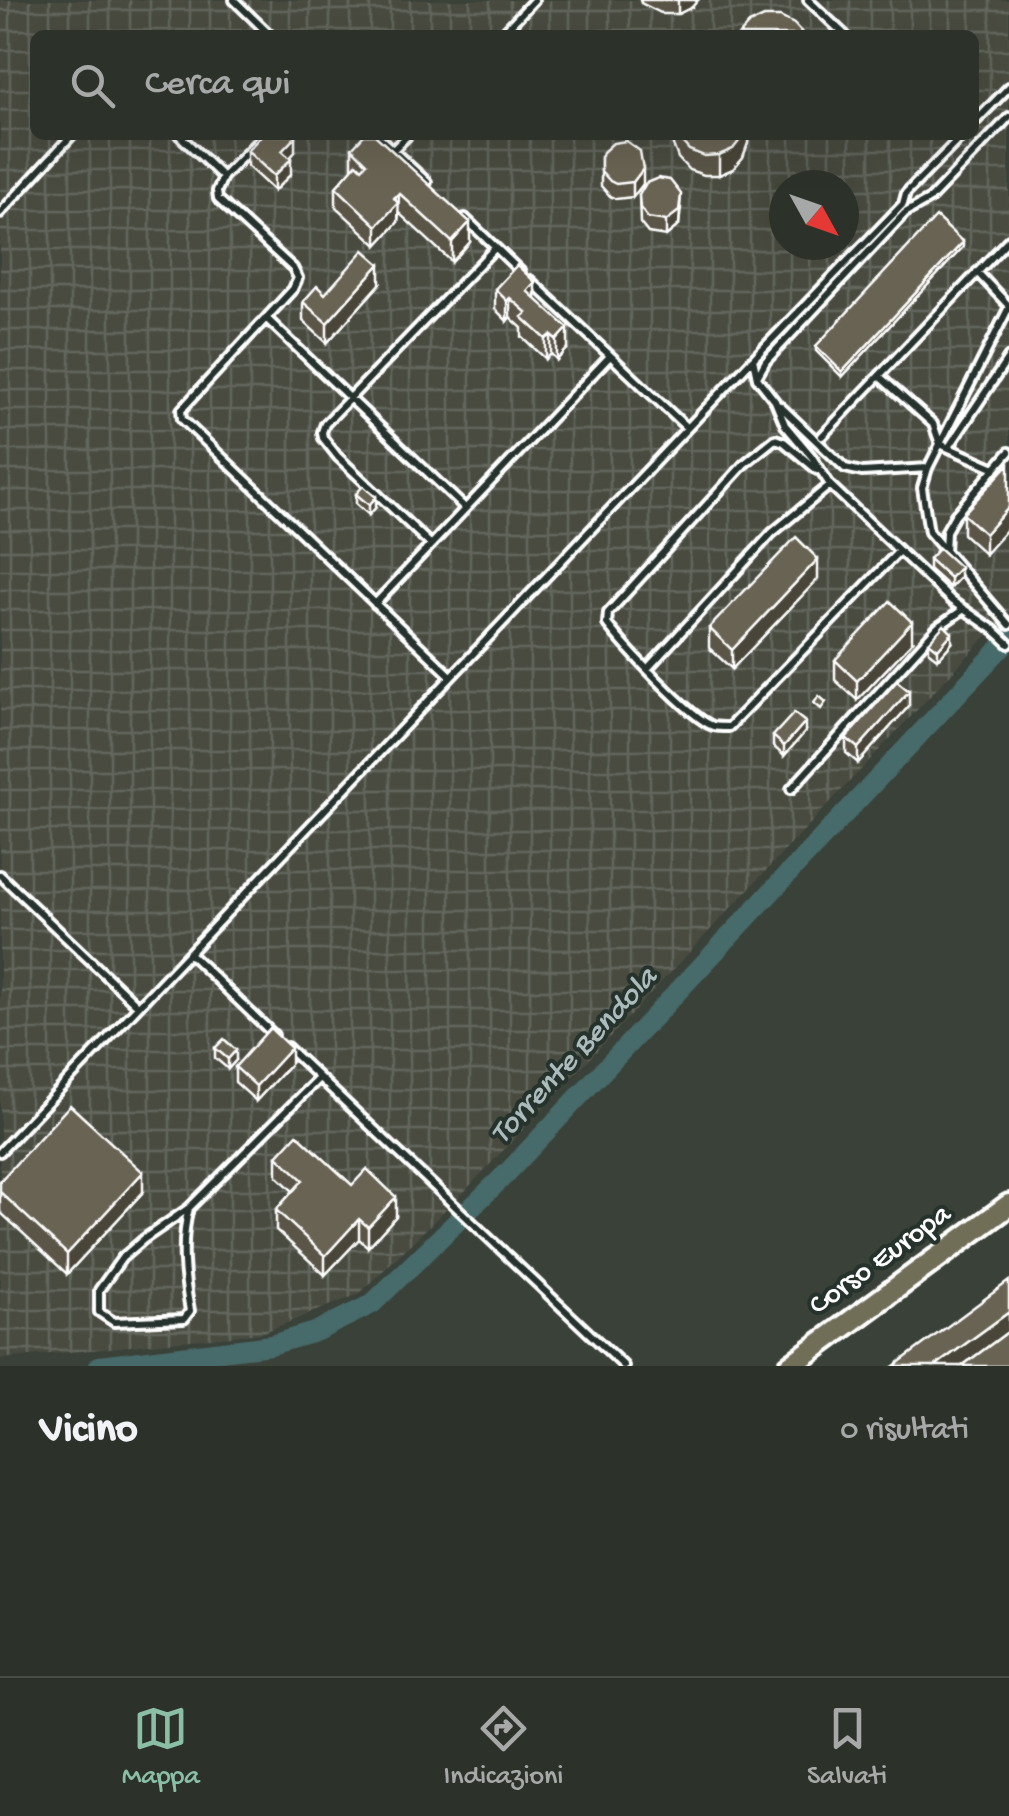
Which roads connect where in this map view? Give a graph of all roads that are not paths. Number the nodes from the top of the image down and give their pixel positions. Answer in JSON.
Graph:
{"nodes":[{"id":1,"x":234,"y":0,"type":"edge"},
{"id":2,"x":534,"y":0,"type":"edge"},
{"id":3,"x":808,"y":0,"type":"edge"},
{"id":4,"x":265,"y":30,"type":"edge"},
{"id":5,"x":506,"y":30,"type":"edge"},
{"id":6,"x":840,"y":30,"type":"edge"},
{"id":7,"x":1009,"y":86,"type":"edge"},
{"id":8,"x":1009,"y":117,"type":"edge"},
{"id":9,"x":979,"y":118,"type":"edge"},
{"id":10,"x":67,"y":140,"type":"edge"},
{"id":11,"x":184,"y":140,"type":"edge"},
{"id":12,"x":259,"y":140,"type":"edge"},
{"id":13,"x":382,"y":140,"type":"edge"},
{"id":14,"x":403,"y":140,"type":"edge"},
{"id":15,"x":954,"y":140,"type":"edge"},
{"id":16,"x":393,"y":150,"type":"junction"},
{"id":17,"x":222,"y":177,"type":"junction"},
{"id":18,"x":432,"y":187,"type":"edge"},
{"id":19,"x":457,"y":211,"type":"edge"},
{"id":20,"x":0,"y":213,"type":"edge"},
{"id":21,"x":1009,"y":239,"type":"edge"},
{"id":22,"x":496,"y":248,"type":"junction"},
{"id":23,"x":977,"y":272,"type":"junction"},
{"id":24,"x":1009,"y":307,"type":"edge"},
{"id":25,"x":266,"y":318,"type":"junction"},
{"id":26,"x":610,"y":356,"type":"junction"},
{"id":27,"x":752,"y":358,"type":"junction"},
{"id":28,"x":1009,"y":358,"type":"edge"},
{"id":29,"x":878,"y":376,"type":"junction"},
{"id":30,"x":757,"y":378,"type":"junction"},
{"id":31,"x":351,"y":398,"type":"junction"},
{"id":32,"x":775,"y":401,"type":"junction"},
{"id":33,"x":687,"y":428,"type":"junction"},
{"id":34,"x":822,"y":436,"type":"dead end"},
{"id":35,"x":940,"y":444,"type":"junction"},
{"id":36,"x":950,"y":448,"type":"junction"},
{"id":37,"x":1009,"y":453,"type":"edge"},
{"id":38,"x":928,"y":468,"type":"junction"},
{"id":39,"x":995,"y":468,"type":"junction"},
{"id":40,"x":819,"y":472,"type":"junction"},
{"id":41,"x":830,"y":485,"type":"junction"},
{"id":42,"x":465,"y":508,"type":"junction"},
{"id":43,"x":430,"y":544,"type":"junction"},
{"id":44,"x":898,"y":551,"type":"junction"},
{"id":45,"x":945,"y":553,"type":"junction"},
{"id":46,"x":375,"y":604,"type":"junction"},
{"id":47,"x":964,"y":610,"type":"junction"},
{"id":48,"x":1009,"y":625,"type":"edge"},
{"id":49,"x":1009,"y":644,"type":"edge"},
{"id":50,"x":648,"y":668,"type":"junction"},
{"id":51,"x":450,"y":675,"type":"junction"},
{"id":52,"x":791,"y":789,"type":"dead end"},
{"id":53,"x":0,"y":875,"type":"edge"},
{"id":54,"x":189,"y":953,"type":"junction"},
{"id":55,"x":138,"y":1006,"type":"junction"},
{"id":56,"x":319,"y":1078,"type":"junction"},
{"id":57,"x":0,"y":1152,"type":"edge"},
{"id":58,"x":1009,"y":1204,"type":"edge"},
{"id":59,"x":189,"y":1208,"type":"junction"},
{"id":60,"x":624,"y":1366,"type":"edge"},
{"id":61,"x":790,"y":1366,"type":"edge"}],
"edges":[{"from":1,"to":4,"type":"lane"},
{"from":2,"to":5,"type":"lane"},
{"from":3,"to":6,"type":"lane"},
{"from":7,"to":9,"type":"lane"},
{"from":8,"to":30,"type":"lane"},
{"from":10,"to":20,"type":"lane"},
{"from":11,"to":17,"type":"lane"},
{"from":12,"to":17,"type":"lane"},
{"from":13,"to":16,"type":"lane"},
{"from":14,"to":16,"type":"lane"},
{"from":15,"to":27,"type":"lane"},
{"from":16,"to":18,"type":"lane"},
{"from":17,"to":25,"type":"lane"},
{"from":19,"to":22,"type":"lane"},
{"from":21,"to":23,"type":"lane"},
{"from":22,"to":26,"type":"lane"},
{"from":22,"to":31,"type":"lane"},
{"from":23,"to":24,"type":"lane"},
{"from":23,"to":29,"type":"lane"},
{"from":24,"to":35,"type":"lane"},
{"from":25,"to":31,"type":"lane"},
{"from":25,"to":46,"type":"lane"},
{"from":26,"to":33,"type":"lane"},
{"from":26,"to":42,"type":"lane"},
{"from":27,"to":30,"type":"lane"},
{"from":27,"to":33,"type":"lane"},
{"from":28,"to":36,"type":"lane"},
{"from":29,"to":34,"type":"lane"},
{"from":29,"to":35,"type":"lane"},
{"from":30,"to":32,"type":"lane"},
{"from":31,"to":42,"type":"lane"},
{"from":31,"to":43,"type":"lane"},
{"from":32,"to":38,"type":"lane"},
{"from":32,"to":40,"type":"lane"},
{"from":33,"to":51,"type":"lane"},
{"from":35,"to":36,"type":"lane"},
{"from":35,"to":38,"type":"lane"},
{"from":36,"to":39,"type":"lane"},
{"from":37,"to":39,"type":"lane"},
{"from":38,"to":45,"type":"lane"},
{"from":39,"to":45,"type":"lane"},
{"from":40,"to":41,"type":"lane"},
{"from":40,"to":50,"type":"lane"},
{"from":41,"to":44,"type":"lane"},
{"from":41,"to":50,"type":"lane"},
{"from":42,"to":43,"type":"lane"},
{"from":43,"to":46,"type":"lane"},
{"from":44,"to":47,"type":"lane"},
{"from":44,"to":50,"type":"lane"},
{"from":45,"to":48,"type":"lane"},
{"from":46,"to":51,"type":"lane"},
{"from":47,"to":49,"type":"lane"},
{"from":47,"to":52,"type":"lane"},
{"from":51,"to":54,"type":"lane"},
{"from":53,"to":55,"type":"lane"},
{"from":54,"to":55,"type":"lane"},
{"from":54,"to":56,"type":"lane"},
{"from":55,"to":57,"type":"lane"},
{"from":56,"to":59,"type":"lane"},
{"from":56,"to":60,"type":"lane"},
{"from":58,"to":61,"type":"main road","name":"Corso Europa"},
{"from":59,"to":59,"type":"lane"}]}
